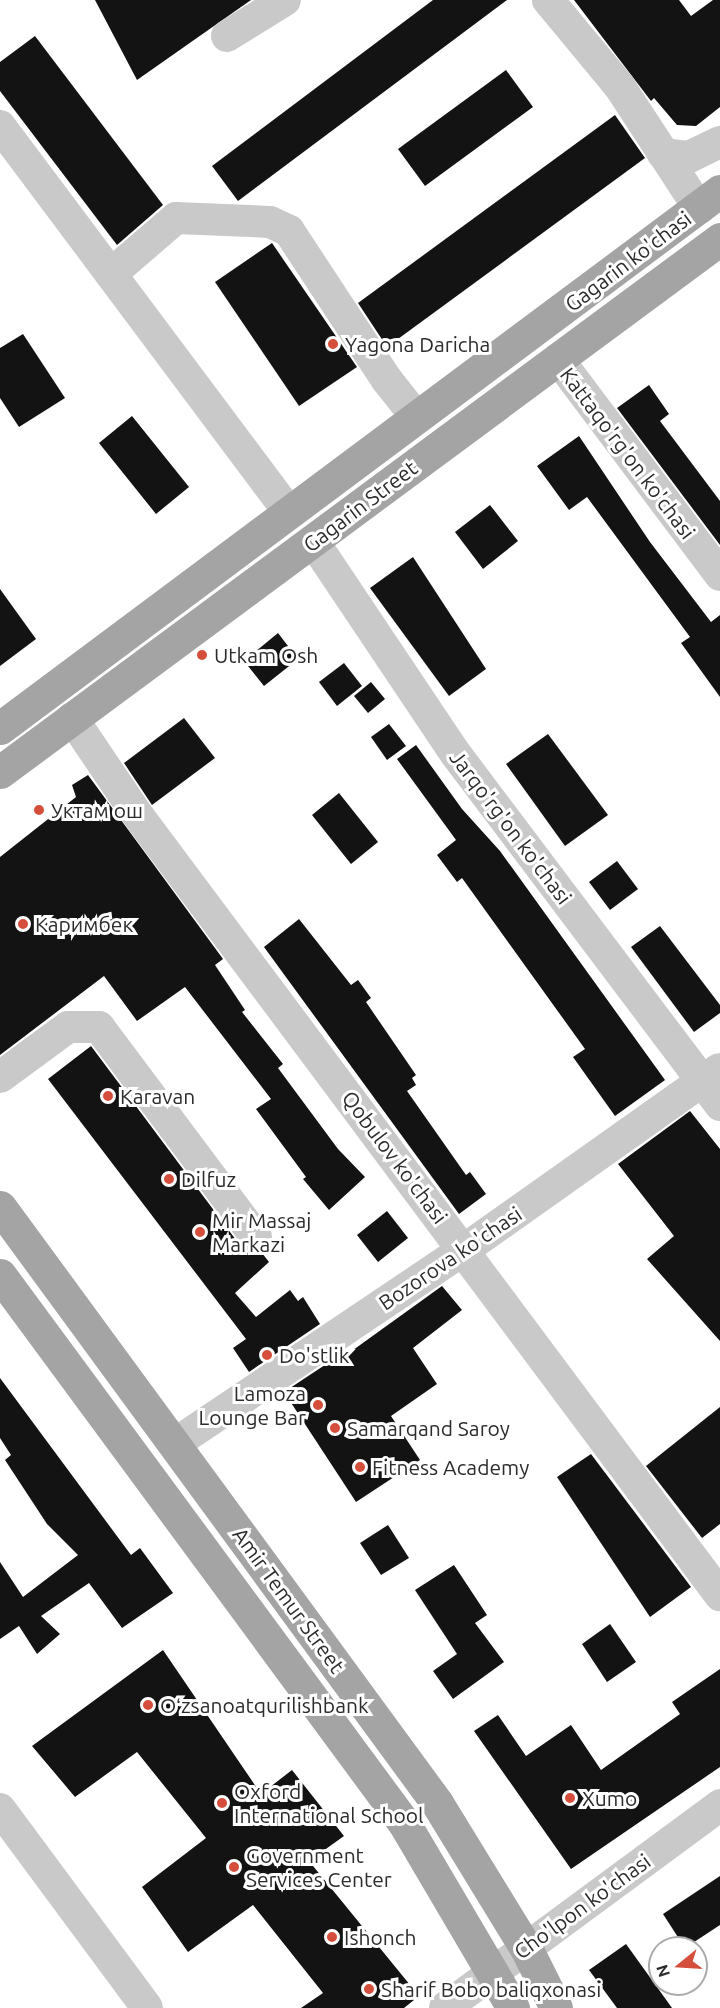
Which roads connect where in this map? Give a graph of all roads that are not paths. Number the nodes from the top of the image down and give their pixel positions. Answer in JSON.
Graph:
{"nodes":[{"id":1,"x":285,"y":0,"type":"edge"},
{"id":2,"x":548,"y":0,"type":"edge"},
{"id":3,"x":227,"y":36,"type":"dead end"},
{"id":4,"x":0,"y":126,"type":"edge"},
{"id":5,"x":720,"y":142,"type":"edge"},
{"id":6,"x":663,"y":154,"type":"junction"},
{"id":7,"x":710,"y":200,"type":"edge"},
{"id":8,"x":720,"y":239,"type":"edge"},
{"id":9,"x":111,"y":274,"type":"junction"},
{"id":10,"x":558,"y":359,"type":"junction"},
{"id":11,"x":417,"y":418,"type":"junction"},
{"id":12,"x":289,"y":513,"type":"junction"},
{"id":13,"x":313,"y":541,"type":"junction"},
{"id":14,"x":720,"y":575,"type":"edge"},
{"id":15,"x":72,"y":718,"type":"junction"},
{"id":16,"x":0,"y":728,"type":"edge"},
{"id":17,"x":0,"y":772,"type":"edge"},
{"id":18,"x":0,"y":1077,"type":"edge"},
{"id":19,"x":714,"y":1085,"type":"edge"},
{"id":20,"x":0,"y":1207,"type":"edge"},
{"id":21,"x":256,"y":1237,"type":"dead end"},
{"id":22,"x":465,"y":1249,"type":"junction"},
{"id":23,"x":0,"y":1275,"type":"edge"},
{"id":24,"x":176,"y":1443,"type":"junction"},
{"id":25,"x":720,"y":1595,"type":"edge"},
{"id":26,"x":720,"y":1805,"type":"edge"},
{"id":27,"x":0,"y":1809,"type":"edge"},
{"id":28,"x":526,"y":1948,"type":"junction"},
{"id":29,"x":494,"y":1971,"type":"junction"},
{"id":30,"x":147,"y":2008,"type":"edge"},
{"id":31,"x":445,"y":2008,"type":"edge"},
{"id":32,"x":513,"y":2008,"type":"edge"},
{"id":33,"x":556,"y":2008,"type":"edge"}],
"edges":[{"from":1,"to":3,"type":"street"},
{"from":2,"to":6,"type":"street"},
{"from":4,"to":9,"type":"street"},
{"from":5,"to":6,"type":"street"},
{"from":6,"to":7,"type":"street"},
{"from":7,"to":11,"type":"main road","name":"Gagarin ko'chasi"},
{"from":8,"to":10,"type":"main road","name":"Gagarin Street"},
{"from":9,"to":11,"type":"street"},
{"from":9,"to":12,"type":"street"},
{"from":10,"to":13,"type":"main road","name":"Gagarin Street"},
{"from":10,"to":14,"type":"street","name":"Kattaqo'rg'on ko'chasi"},
{"from":11,"to":12,"type":"main road","name":"Gagarin Street"},
{"from":12,"to":16,"type":"main road","name":"Gagarin Street"},
{"from":13,"to":15,"type":"main road","name":"Gagarin Street"},
{"from":13,"to":19,"type":"street","name":"Jarqo'rg'on ko'chasi"},
{"from":15,"to":17,"type":"main road","name":"Gagarin Street"},
{"from":15,"to":22,"type":"street","name":"Qobulov ko'chasi"},
{"from":18,"to":21,"type":"street"},
{"from":19,"to":22,"type":"street","name":"Bozorova ko'chasi"},
{"from":20,"to":24,"type":"main road","name":"Amir Temur Street"},
{"from":22,"to":24,"type":"street","name":"Bozorova ko'chasi"},
{"from":22,"to":25,"type":"street","name":"Qobulov ko'chasi"},
{"from":23,"to":29,"type":"main road","name":"Amir Temur Street"},
{"from":24,"to":28,"type":"main road","name":"Amir Temur Street"},
{"from":26,"to":28,"type":"street","name":"Cho'lpon ko'chasi"},
{"from":27,"to":30,"type":"street"},
{"from":28,"to":29,"type":"street","name":"Cho'lpon ko'chasi"},
{"from":28,"to":33,"type":"main road","name":"Amir Temur Street"},
{"from":29,"to":31,"type":"street","name":"Cho'lpon ko'chasi"},
{"from":29,"to":32,"type":"main road","name":"Amir Temur Street"}]}
